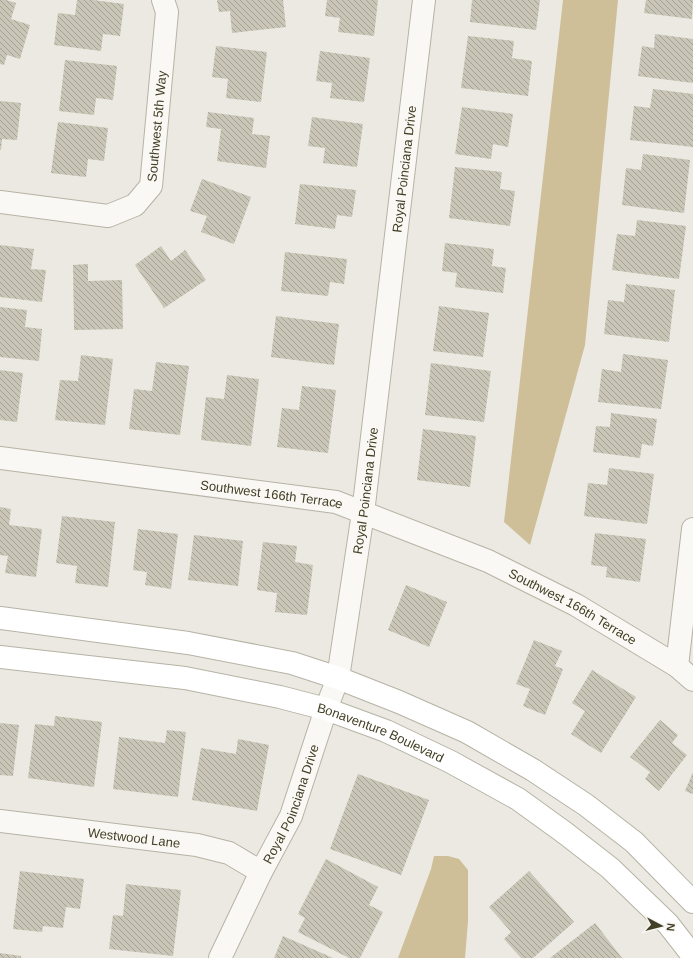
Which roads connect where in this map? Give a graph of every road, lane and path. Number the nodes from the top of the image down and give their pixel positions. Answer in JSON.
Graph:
{"nodes":[{"id":1,"x":163,"y":0,"type":"edge"},
{"id":2,"x":424,"y":0,"type":"edge"},
{"id":3,"x":0,"y":202,"type":"edge"},
{"id":4,"x":0,"y":458,"type":"edge"},
{"id":5,"x":363,"y":513,"type":"junction"},
{"id":6,"x":693,"y":529,"type":"edge"},
{"id":7,"x":0,"y":618,"type":"edge"},
{"id":8,"x":0,"y":657,"type":"edge"},
{"id":9,"x":676,"y":666,"type":"junction"},
{"id":10,"x":338,"y":678,"type":"junction"},
{"id":11,"x":693,"y":680,"type":"edge"},
{"id":12,"x":326,"y":709,"type":"junction"},
{"id":13,"x":0,"y":821,"type":"edge"},
{"id":14,"x":262,"y":872,"type":"junction"},
{"id":15,"x":693,"y":902,"type":"edge"},
{"id":16,"x":693,"y":956,"type":"edge"},
{"id":17,"x":220,"y":958,"type":"edge"}],
"edges":[{"from":1,"to":3,"type":"street","name":"Southwest 5th Way"},
{"from":2,"to":5,"type":"street","name":"Royal Poinciana Drive"},
{"from":4,"to":5,"type":"street","name":"Southwest 166th Terrace"},
{"from":5,"to":9,"type":"street","name":"Southwest 166th Terrace"},
{"from":5,"to":10,"type":"street","name":"Royal Poinciana Drive"},
{"from":6,"to":9,"type":"street"},
{"from":7,"to":10,"type":"main road"},
{"from":8,"to":12,"type":"main road","name":"Bonaventure Boulevard"},
{"from":9,"to":11,"type":"street","name":"Southwest 166th Terrace"},
{"from":10,"to":12,"type":"street","name":"Royal Poinciana Drive"},
{"from":10,"to":15,"type":"main road"},
{"from":12,"to":14,"type":"street","name":"Royal Poinciana Drive"},
{"from":12,"to":16,"type":"main road","name":"Bonaventure Boulevard"},
{"from":13,"to":14,"type":"street","name":"Westwood Lane"},
{"from":14,"to":17,"type":"street","name":"Royal Poinciana Drive"}]}
